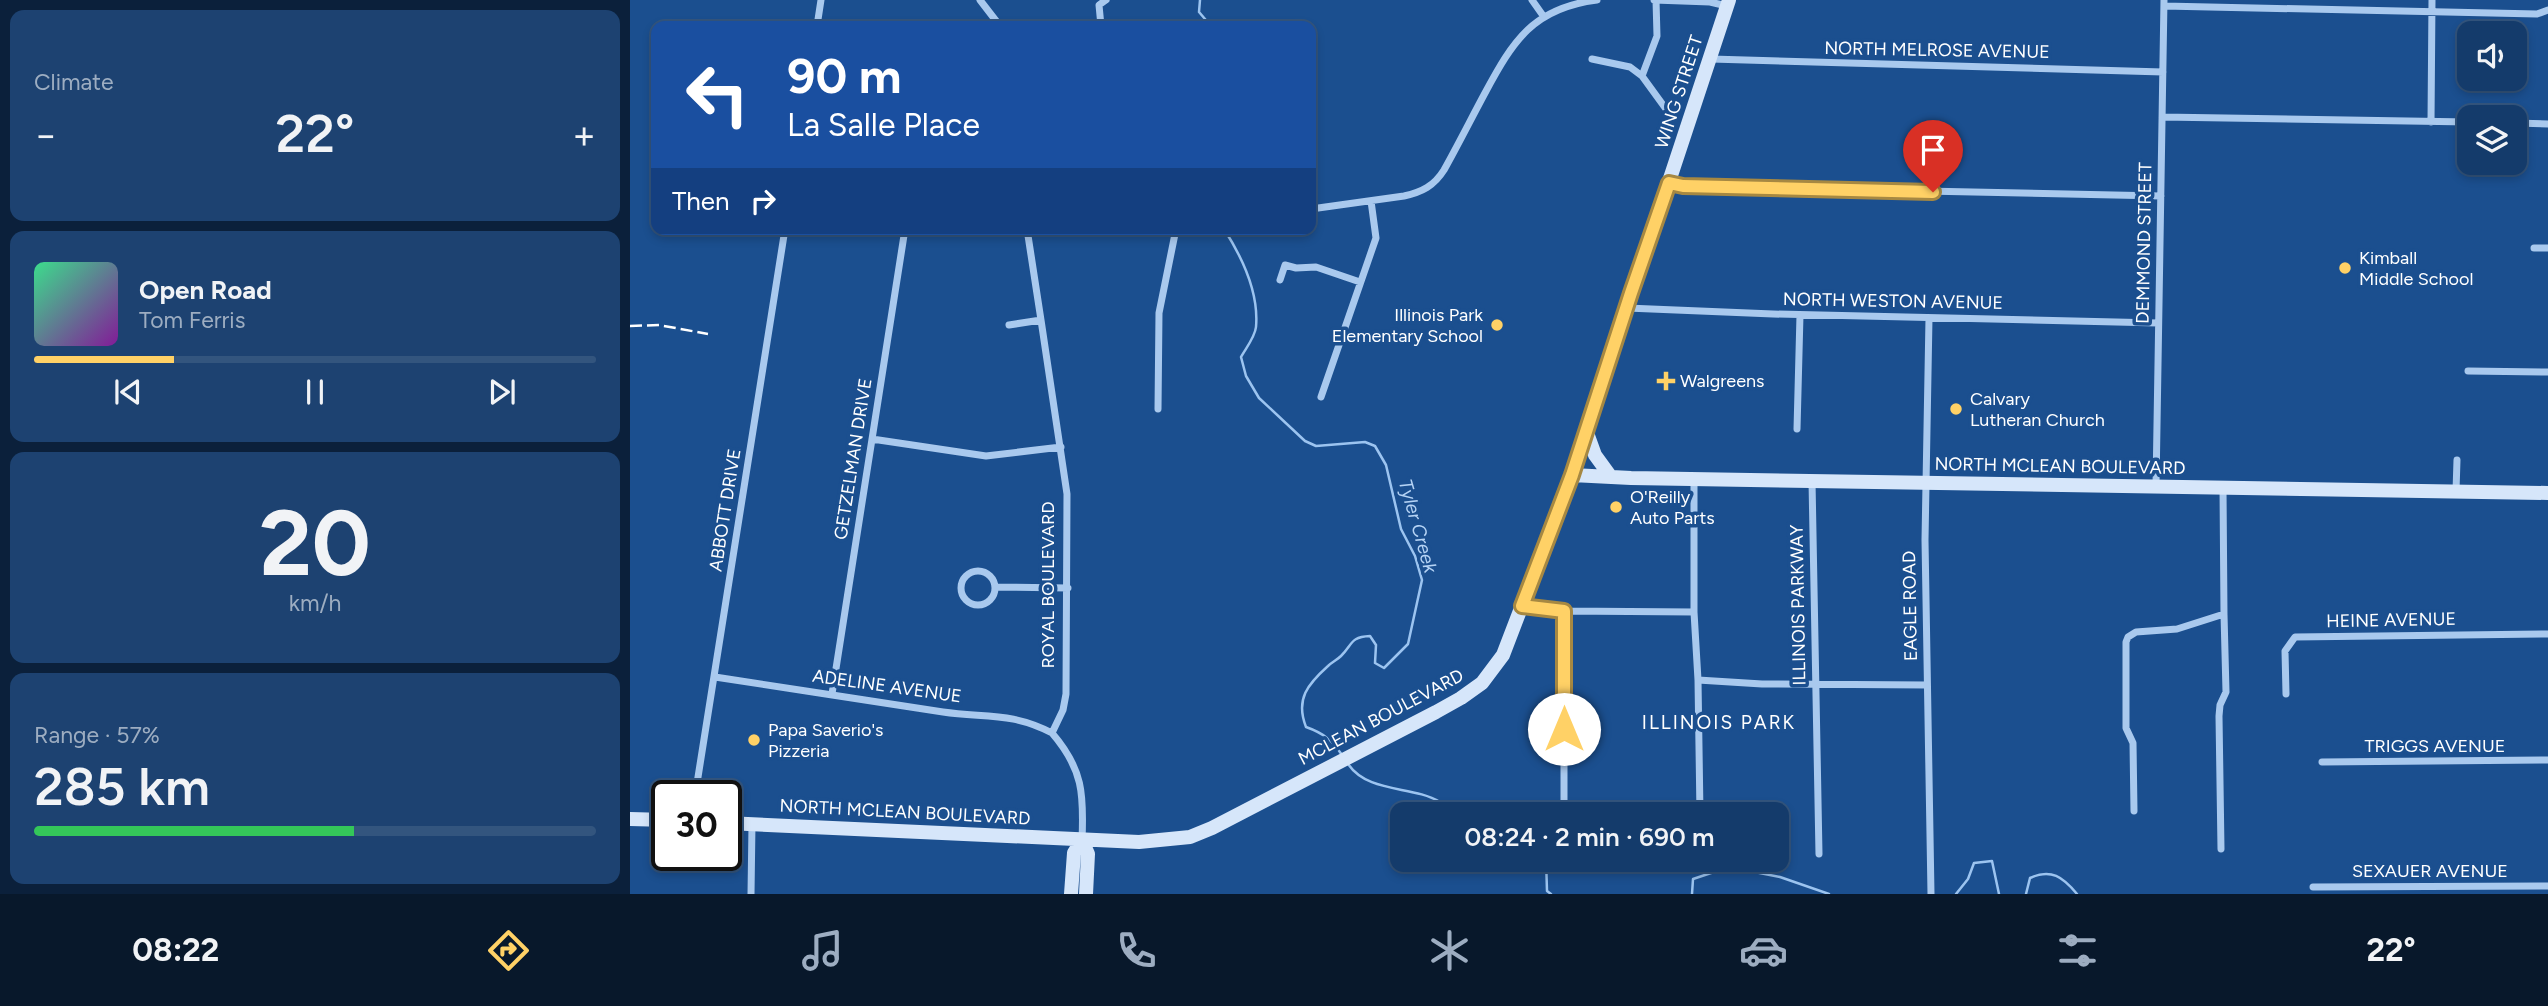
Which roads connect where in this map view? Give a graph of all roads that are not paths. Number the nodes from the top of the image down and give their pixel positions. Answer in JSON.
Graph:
{"nodes":[{"id":1,"x":821,"y":0,"type":"edge"},
{"id":2,"x":980,"y":0,"type":"edge"},
{"id":3,"x":1106,"y":0,"type":"edge"},
{"id":4,"x":1531,"y":0,"type":"edge"},
{"id":5,"x":1597,"y":0,"type":"edge"},
{"id":6,"x":1655,"y":0,"type":"edge"},
{"id":7,"x":2432,"y":0,"type":"edge"},
{"id":8,"x":1584,"y":1,"type":"edge"},
{"id":9,"x":1728,"y":3,"type":"edge"},
{"id":10,"x":2164,"y":3,"type":"edge"},
{"id":11,"x":2548,"y":10,"type":"edge"},
{"id":12,"x":2432,"y":13,"type":"junction"},
{"id":13,"x":1544,"y":17,"type":"junction"},
{"id":14,"x":818,"y":21,"type":"edge"},
{"id":15,"x":996,"y":21,"type":"edge"},
{"id":16,"x":1101,"y":21,"type":"edge"},
{"id":17,"x":1711,"y":58,"type":"junction"},
{"id":18,"x":1592,"y":59,"type":"dead end"},
{"id":19,"x":2163,"y":72,"type":"junction"},
{"id":20,"x":1642,"y":76,"type":"junction"},
{"id":21,"x":1667,"y":109,"type":"dead end"},
{"id":22,"x":2162,"y":117,"type":"junction"},
{"id":23,"x":2431,"y":122,"type":"junction"},
{"id":24,"x":2457,"y":122,"type":"edge"},
{"id":25,"x":2527,"y":123,"type":"edge"},
{"id":26,"x":2548,"y":124,"type":"edge"},
{"id":27,"x":1669,"y":183,"type":"junction"},
{"id":28,"x":2161,"y":196,"type":"junction"},
{"id":29,"x":1371,"y":201,"type":"junction"},
{"id":30,"x":1316,"y":208,"type":"edge"},
{"id":31,"x":784,"y":235,"type":"edge"},
{"id":32,"x":904,"y":235,"type":"edge"},
{"id":33,"x":1028,"y":235,"type":"edge"},
{"id":34,"x":1175,"y":235,"type":"edge"},
{"id":35,"x":2533,"y":248,"type":"dead end"},
{"id":36,"x":2548,"y":248,"type":"edge"},
{"id":37,"x":1280,"y":280,"type":"dead end"},
{"id":38,"x":1360,"y":282,"type":"junction"},
{"id":39,"x":1626,"y":308,"type":"junction"},
{"id":40,"x":1800,"y":315,"type":"junction"},
{"id":41,"x":1929,"y":318,"type":"junction"},
{"id":42,"x":1041,"y":320,"type":"junction"},
{"id":43,"x":2158,"y":323,"type":"junction"},
{"id":44,"x":1009,"y":325,"type":"dead end"},
{"id":45,"x":2468,"y":370,"type":"dead end"},
{"id":46,"x":2548,"y":372,"type":"edge"},
{"id":47,"x":1321,"y":397,"type":"dead end"},
{"id":48,"x":1158,"y":409,"type":"dead end"},
{"id":49,"x":1797,"y":429,"type":"dead end"},
{"id":50,"x":1586,"y":430,"type":"junction"},
{"id":51,"x":872,"y":439,"type":"junction"},
{"id":52,"x":1060,"y":447,"type":"junction"},
{"id":53,"x":2457,"y":460,"type":"dead end"},
{"id":54,"x":1572,"y":475,"type":"junction"},
{"id":55,"x":1611,"y":477,"type":"junction"},
{"id":56,"x":1693,"y":479,"type":"junction"},
{"id":57,"x":1812,"y":481,"type":"junction"},
{"id":58,"x":1927,"y":483,"type":"junction"},
{"id":59,"x":2156,"y":486,"type":"junction"},
{"id":60,"x":2223,"y":487,"type":"junction"},
{"id":61,"x":2456,"y":491,"type":"junction"},
{"id":62,"x":2548,"y":492,"type":"edge"},
{"id":63,"x":995,"y":587,"type":"junction"},
{"id":64,"x":1068,"y":588,"type":"junction"},
{"id":65,"x":1522,"y":606,"type":"junction"},
{"id":66,"x":1564,"y":611,"type":"junction"},
{"id":67,"x":1694,"y":612,"type":"junction"},
{"id":68,"x":2224,"y":614,"type":"junction"},
{"id":69,"x":2548,"y":634,"type":"edge"},
{"id":70,"x":715,"y":677,"type":"junction"},
{"id":71,"x":1698,"y":680,"type":"junction"},
{"id":72,"x":1815,"y":684,"type":"junction"},
{"id":73,"x":1927,"y":685,"type":"junction"},
{"id":74,"x":832,"y":694,"type":"junction"},
{"id":75,"x":2286,"y":694,"type":"dead end"},
{"id":76,"x":1052,"y":733,"type":"junction"},
{"id":77,"x":2548,"y":760,"type":"edge"},
{"id":78,"x":2322,"y":762,"type":"dead end"},
{"id":79,"x":698,"y":780,"type":"edge"},
{"id":80,"x":1564,"y":802,"type":"edge"},
{"id":81,"x":1700,"y":802,"type":"edge"},
{"id":82,"x":2134,"y":811,"type":"dead end"},
{"id":83,"x":630,"y":819,"type":"edge"},
{"id":84,"x":651,"y":820,"type":"edge"},
{"id":85,"x":742,"y":824,"type":"edge"},
{"id":86,"x":752,"y":824,"type":"junction"},
{"id":87,"x":1082,"y":839,"type":"junction"},
{"id":88,"x":2221,"y":849,"type":"dead end"},
{"id":89,"x":1819,"y":854,"type":"dead end"},
{"id":90,"x":2548,"y":886,"type":"edge"},
{"id":91,"x":2313,"y":887,"type":"dead end"},
{"id":92,"x":751,"y":894,"type":"edge"},
{"id":93,"x":1071,"y":894,"type":"edge"},
{"id":94,"x":1086,"y":894,"type":"edge"},
{"id":95,"x":1931,"y":894,"type":"edge"}],
"edges":[{"from":1,"to":14,"type":"street"},
{"from":2,"to":15,"type":"street"},
{"from":3,"to":16,"type":"street"},
{"from":4,"to":13,"type":"street"},
{"from":5,"to":8,"type":"street"},
{"from":6,"to":9,"type":"street"},
{"from":6,"to":20,"type":"street"},
{"from":7,"to":12,"type":"street"},
{"from":8,"to":13,"type":"street"},
{"from":9,"to":17,"type":"main road","name":"WING STREET"},
{"from":10,"to":12,"type":"street"},
{"from":10,"to":19,"type":"street","name":"DEMMOND STREET"},
{"from":11,"to":12,"type":"street"},
{"from":12,"to":23,"type":"street"},
{"from":13,"to":29,"type":"street"},
{"from":17,"to":19,"type":"street","name":"NORTH MELROSE AVENUE"},
{"from":17,"to":27,"type":"main road","name":"WING STREET"},
{"from":18,"to":20,"type":"street"},
{"from":19,"to":22,"type":"street","name":"DEMMOND STREET"},
{"from":20,"to":21,"type":"street"},
{"from":22,"to":23,"type":"street"},
{"from":22,"to":28,"type":"street","name":"DEMMOND STREET"},
{"from":23,"to":24,"type":"street"},
{"from":25,"to":26,"type":"street"},
{"from":27,"to":28,"type":"street"},
{"from":27,"to":39,"type":"main road","name":"WING STREET"},
{"from":28,"to":43,"type":"street","name":"DEMMOND STREET"},
{"from":29,"to":30,"type":"street"},
{"from":29,"to":38,"type":"street"},
{"from":31,"to":70,"type":"street","name":"ABBOTT DRIVE"},
{"from":32,"to":51,"type":"street","name":"GETZELMAN DRIVE"},
{"from":33,"to":42,"type":"street","name":"ROYAL BOULEVARD"},
{"from":34,"to":48,"type":"street"},
{"from":35,"to":36,"type":"street"},
{"from":37,"to":38,"type":"street"},
{"from":38,"to":47,"type":"street"},
{"from":39,"to":40,"type":"street","name":"NORTH WESTON AVENUE"},
{"from":39,"to":50,"type":"main road","name":"WING STREET"},
{"from":40,"to":41,"type":"street","name":"NORTH WESTON AVENUE"},
{"from":40,"to":49,"type":"street"},
{"from":41,"to":43,"type":"street","name":"NORTH WESTON AVENUE"},
{"from":41,"to":58,"type":"street","name":"EAGLE ROAD"},
{"from":42,"to":44,"type":"street"},
{"from":42,"to":52,"type":"street","name":"ROYAL BOULEVARD"},
{"from":43,"to":59,"type":"street","name":"DEMMOND STREET"},
{"from":45,"to":46,"type":"street"},
{"from":50,"to":54,"type":"main road","name":"WING STREET"},
{"from":50,"to":55,"type":"main road"},
{"from":51,"to":52,"type":"street"},
{"from":51,"to":74,"type":"street","name":"GETZELMAN DRIVE"},
{"from":52,"to":64,"type":"street","name":"ROYAL BOULEVARD"},
{"from":53,"to":61,"type":"street"},
{"from":54,"to":55,"type":"main road","name":"NORTH MCLEAN BOULEVARD"},
{"from":54,"to":65,"type":"main road","name":"MCLEAN BOULEVARD"},
{"from":55,"to":56,"type":"main road","name":"NORTH MCLEAN BOULEVARD"},
{"from":56,"to":57,"type":"main road","name":"NORTH MCLEAN BOULEVARD"},
{"from":56,"to":67,"type":"street"},
{"from":57,"to":58,"type":"main road","name":"NORTH MCLEAN BOULEVARD"},
{"from":57,"to":72,"type":"street","name":"ILLINOIS PARKWAY"},
{"from":58,"to":59,"type":"main road","name":"NORTH MCLEAN BOULEVARD"},
{"from":58,"to":73,"type":"street","name":"EAGLE ROAD"},
{"from":59,"to":60,"type":"main road","name":"NORTH MCLEAN BOULEVARD"},
{"from":60,"to":61,"type":"main road","name":"NORTH MCLEAN BOULEVARD"},
{"from":60,"to":68,"type":"street"},
{"from":61,"to":62,"type":"main road","name":"NORTH MCLEAN BOULEVARD"},
{"from":63,"to":63,"type":"street"},
{"from":63,"to":64,"type":"street"},
{"from":64,"to":76,"type":"street","name":"ROYAL BOULEVARD"},
{"from":65,"to":66,"type":"street"},
{"from":65,"to":87,"type":"main road","name":"MCLEAN BOULEVARD"},
{"from":66,"to":67,"type":"street"},
{"from":66,"to":80,"type":"street"},
{"from":67,"to":71,"type":"street"},
{"from":68,"to":82,"type":"street"},
{"from":68,"to":88,"type":"street"},
{"from":69,"to":75,"type":"street","name":"HEINE AVENUE"},
{"from":70,"to":74,"type":"street","name":"ADELINE AVENUE"},
{"from":70,"to":79,"type":"street","name":"ABBOTT DRIVE"},
{"from":71,"to":72,"type":"street"},
{"from":71,"to":81,"type":"street"},
{"from":72,"to":73,"type":"street"},
{"from":72,"to":89,"type":"street","name":"ILLINOIS PARKWAY"},
{"from":73,"to":95,"type":"street","name":"EAGLE ROAD"},
{"from":74,"to":76,"type":"street","name":"ADELINE AVENUE"},
{"from":76,"to":87,"type":"street"},
{"from":77,"to":78,"type":"street","name":"TRIGGS AVENUE"},
{"from":83,"to":84,"type":"main road"},
{"from":85,"to":86,"type":"main road","name":"NORTH MCLEAN BOULEVARD"},
{"from":86,"to":87,"type":"main road","name":"NORTH MCLEAN BOULEVARD"},
{"from":86,"to":92,"type":"street"},
{"from":87,"to":93,"type":"main road"},
{"from":87,"to":94,"type":"main road"},
{"from":90,"to":91,"type":"street","name":"SEXAUER AVENUE"}]}
